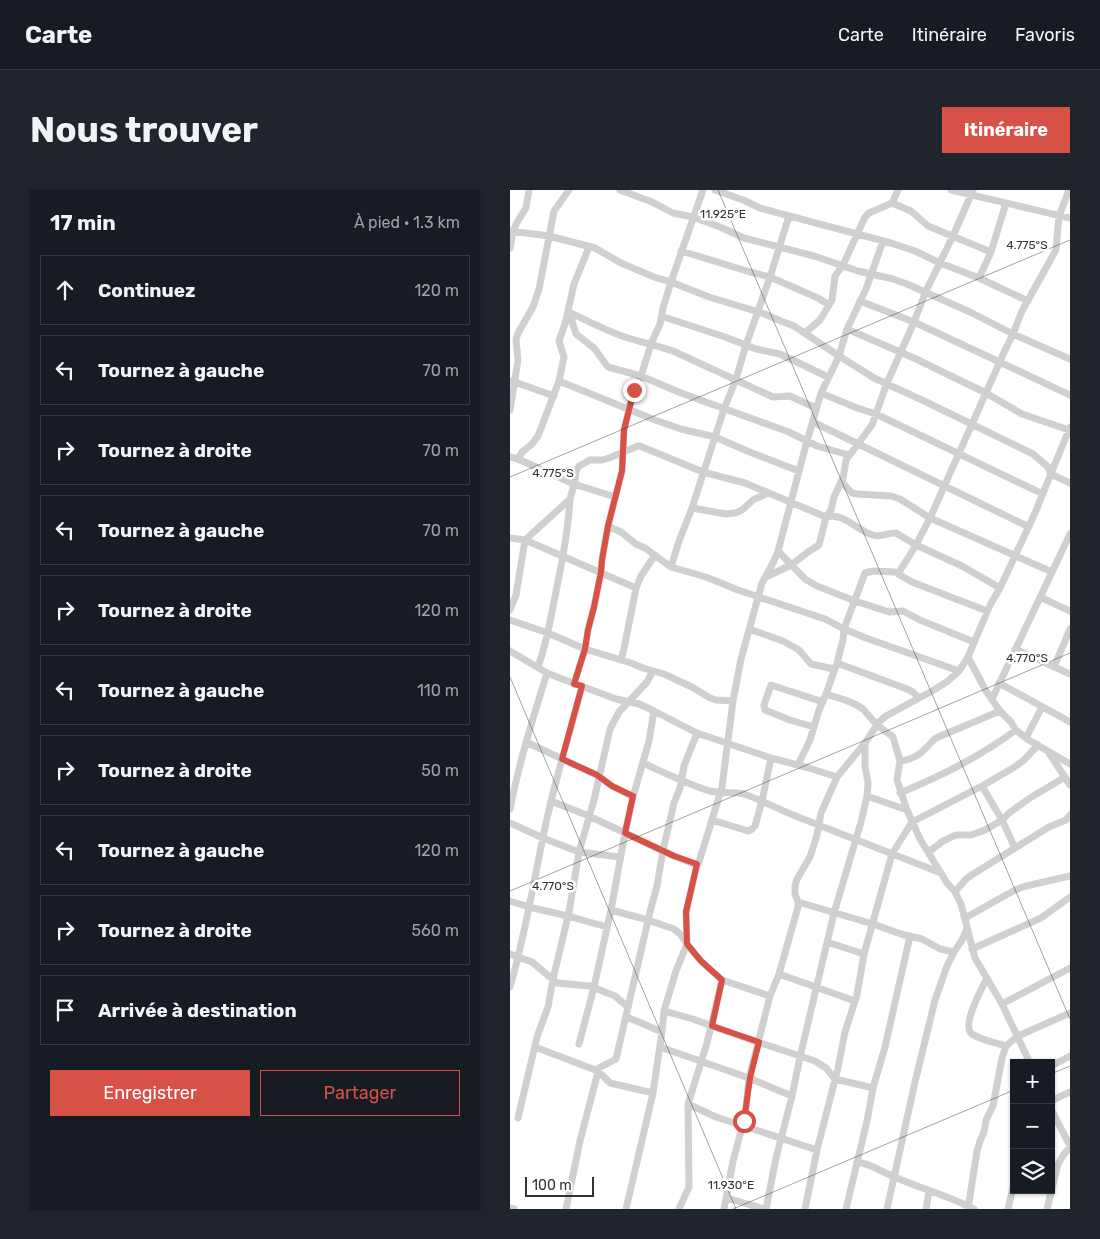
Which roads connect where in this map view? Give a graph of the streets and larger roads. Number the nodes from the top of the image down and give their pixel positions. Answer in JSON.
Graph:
{"nodes":[{"id":1,"x":529,"y":190,"type":"edge"},
{"id":2,"x":569,"y":190,"type":"edge"},
{"id":3,"x":620,"y":190,"type":"edge"},
{"id":4,"x":702,"y":190,"type":"edge"},
{"id":5,"x":715,"y":190,"type":"edge"},
{"id":6,"x":898,"y":190,"type":"edge"},
{"id":7,"x":952,"y":190,"type":"edge"},
{"id":8,"x":1066,"y":191,"type":"edge"},
{"id":9,"x":972,"y":192,"type":"edge"},
{"id":10,"x":892,"y":203,"type":"junction"},
{"id":11,"x":1006,"y":203,"type":"junction"},
{"id":12,"x":789,"y":216,"type":"junction"},
{"id":13,"x":1060,"y":216,"type":"junction"},
{"id":14,"x":693,"y":217,"type":"junction"},
{"id":15,"x":1070,"y":218,"type":"edge"},
{"id":16,"x":512,"y":231,"type":"edge"},
{"id":17,"x":858,"y":235,"type":"junction"},
{"id":18,"x":549,"y":236,"type":"junction"},
{"id":19,"x":954,"y":236,"type":"junction"},
{"id":20,"x":883,"y":241,"type":"junction"},
{"id":21,"x":778,"y":246,"type":"junction"},
{"id":22,"x":589,"y":247,"type":"junction"},
{"id":23,"x":510,"y":248,"type":"edge"},
{"id":24,"x":681,"y":251,"type":"junction"},
{"id":25,"x":990,"y":252,"type":"junction"},
{"id":26,"x":940,"y":263,"type":"junction"},
{"id":27,"x":843,"y":266,"type":"junction"},
{"id":28,"x":872,"y":275,"type":"junction"},
{"id":29,"x":770,"y":277,"type":"junction"},
{"id":30,"x":979,"y":278,"type":"junction"},
{"id":31,"x":671,"y":282,"type":"junction"},
{"id":32,"x":926,"y":291,"type":"junction"},
{"id":33,"x":860,"y":301,"type":"junction"},
{"id":34,"x":1028,"y":301,"type":"junction"},
{"id":35,"x":829,"y":305,"type":"junction"},
{"id":36,"x":569,"y":312,"type":"junction"},
{"id":37,"x":757,"y":312,"type":"junction"},
{"id":38,"x":661,"y":316,"type":"junction"},
{"id":39,"x":914,"y":322,"type":"junction"},
{"id":40,"x":847,"y":330,"type":"junction"},
{"id":41,"x":805,"y":333,"type":"junction"},
{"id":42,"x":1013,"y":334,"type":"junction"},
{"id":43,"x":651,"y":344,"type":"junction"},
{"id":44,"x":746,"y":345,"type":"junction"},
{"id":45,"x":901,"y":353,"type":"junction"},
{"id":46,"x":839,"y":356,"type":"junction"},
{"id":47,"x":1070,"y":359,"type":"edge"},
{"id":48,"x":1000,"y":363,"type":"junction"},
{"id":49,"x":641,"y":376,"type":"junction"},
{"id":50,"x":828,"y":377,"type":"junction"},
{"id":51,"x":736,"y":379,"type":"junction"},
{"id":52,"x":512,"y":381,"type":"edge"},
{"id":53,"x":559,"y":381,"type":"junction"},
{"id":54,"x":888,"y":383,"type":"junction"},
{"id":55,"x":821,"y":393,"type":"junction"},
{"id":56,"x":986,"y":394,"type":"junction"},
{"id":57,"x":1070,"y":395,"type":"edge"},
{"id":58,"x":554,"y":396,"type":"junction"},
{"id":59,"x":724,"y":408,"type":"junction"},
{"id":60,"x":816,"y":408,"type":"junction"},
{"id":61,"x":629,"y":409,"type":"junction"},
{"id":62,"x":510,"y":410,"type":"edge"},
{"id":63,"x":876,"y":414,"type":"junction"},
{"id":64,"x":813,"y":422,"type":"junction"},
{"id":65,"x":972,"y":425,"type":"junction"},
{"id":66,"x":1070,"y":428,"type":"edge"},
{"id":67,"x":715,"y":437,"type":"junction"},
{"id":68,"x":806,"y":441,"type":"junction"},
{"id":69,"x":858,"y":444,"type":"junction"},
{"id":70,"x":624,"y":452,"type":"junction"},
{"id":71,"x":959,"y":454,"type":"junction"},
{"id":72,"x":848,"y":455,"type":"junction"},
{"id":73,"x":510,"y":457,"type":"edge"},
{"id":74,"x":518,"y":459,"type":"junction"},
{"id":75,"x":800,"y":470,"type":"junction"},
{"id":76,"x":703,"y":472,"type":"junction"},
{"id":77,"x":1052,"y":474,"type":"junction"},
{"id":78,"x":841,"y":481,"type":"junction"},
{"id":79,"x":1070,"y":482,"type":"edge"},
{"id":80,"x":574,"y":484,"type":"junction"},
{"id":81,"x":945,"y":486,"type":"junction"},
{"id":82,"x":768,"y":493,"type":"junction"},
{"id":83,"x":1043,"y":494,"type":"junction"},
{"id":84,"x":615,"y":497,"type":"junction"},
{"id":85,"x":570,"y":499,"type":"junction"},
{"id":86,"x":791,"y":502,"type":"junction"},
{"id":87,"x":692,"y":508,"type":"junction"},
{"id":88,"x":826,"y":517,"type":"junction"},
{"id":89,"x":930,"y":518,"type":"junction"},
{"id":90,"x":608,"y":526,"type":"junction"},
{"id":91,"x":1029,"y":527,"type":"junction"},
{"id":92,"x":1070,"y":534,"type":"edge"},
{"id":93,"x":510,"y":538,"type":"edge"},
{"id":94,"x":525,"y":540,"type":"junction"},
{"id":95,"x":916,"y":545,"type":"junction"},
{"id":96,"x":1067,"y":548,"type":"edge"},
{"id":97,"x":778,"y":551,"type":"junction"},
{"id":98,"x":655,"y":555,"type":"junction"},
{"id":99,"x":1016,"y":556,"type":"junction"},
{"id":100,"x":563,"y":557,"type":"junction"},
{"id":101,"x":791,"y":565,"type":"junction"},
{"id":102,"x":671,"y":567,"type":"junction"},
{"id":103,"x":601,"y":572,"type":"junction"},
{"id":104,"x":1052,"y":572,"type":"junction"},
{"id":105,"x":898,"y":574,"type":"junction"},
{"id":106,"x":766,"y":577,"type":"junction"},
{"id":107,"x":636,"y":588,"type":"junction"},
{"id":108,"x":1000,"y":588,"type":"junction"},
{"id":109,"x":759,"y":597,"type":"junction"},
{"id":110,"x":1040,"y":597,"type":"junction"},
{"id":111,"x":855,"y":601,"type":"junction"},
{"id":112,"x":510,"y":610,"type":"edge"},
{"id":113,"x":1070,"y":610,"type":"edge"},
{"id":114,"x":987,"y":612,"type":"junction"},
{"id":115,"x":510,"y":620,"type":"edge"},
{"id":116,"x":844,"y":629,"type":"junction"},
{"id":117,"x":1070,"y":629,"type":"edge"},
{"id":118,"x":749,"y":630,"type":"junction"},
{"id":119,"x":548,"y":633,"type":"junction"},
{"id":120,"x":974,"y":642,"type":"junction"},
{"id":121,"x":585,"y":649,"type":"junction"},
{"id":122,"x":1015,"y":649,"type":"junction"},
{"id":123,"x":511,"y":654,"type":"edge"},
{"id":124,"x":968,"y":657,"type":"junction"},
{"id":125,"x":621,"y":660,"type":"junction"},
{"id":126,"x":836,"y":666,"type":"junction"},
{"id":127,"x":1054,"y":667,"type":"junction"},
{"id":128,"x":538,"y":668,"type":"junction"},
{"id":129,"x":653,"y":671,"type":"junction"},
{"id":130,"x":959,"y":671,"type":"junction"},
{"id":131,"x":547,"y":673,"type":"junction"},
{"id":132,"x":1070,"y":674,"type":"edge"},
{"id":133,"x":998,"y":683,"type":"junction"},
{"id":134,"x":574,"y":684,"type":"junction"},
{"id":135,"x":582,"y":686,"type":"junction"},
{"id":136,"x":826,"y":694,"type":"junction"},
{"id":137,"x":919,"y":698,"type":"junction"},
{"id":138,"x":992,"y":699,"type":"junction"},
{"id":139,"x":628,"y":701,"type":"junction"},
{"id":140,"x":733,"y":701,"type":"junction"},
{"id":141,"x":823,"y":702,"type":"junction"},
{"id":142,"x":1042,"y":707,"type":"junction"},
{"id":143,"x":654,"y":710,"type":"junction"},
{"id":144,"x":1000,"y":712,"type":"junction"},
{"id":145,"x":1070,"y":722,"type":"edge"},
{"id":146,"x":877,"y":725,"type":"junction"},
{"id":147,"x":814,"y":727,"type":"junction"},
{"id":148,"x":1016,"y":730,"type":"junction"},
{"id":149,"x":697,"y":733,"type":"junction"},
{"id":150,"x":1026,"y":738,"type":"junction"},
{"id":151,"x":526,"y":742,"type":"junction"},
{"id":152,"x":865,"y":743,"type":"junction"},
{"id":153,"x":728,"y":744,"type":"junction"},
{"id":154,"x":1038,"y":745,"type":"junction"},
{"id":155,"x":1047,"y":751,"type":"junction"},
{"id":156,"x":771,"y":758,"type":"junction"},
{"id":157,"x":562,"y":759,"type":"junction"},
{"id":158,"x":900,"y":761,"type":"junction"},
{"id":159,"x":643,"y":763,"type":"junction"},
{"id":160,"x":1070,"y":764,"type":"edge"},
{"id":161,"x":798,"y":765,"type":"junction"},
{"id":162,"x":599,"y":777,"type":"junction"},
{"id":163,"x":837,"y":777,"type":"junction"},
{"id":164,"x":1065,"y":777,"type":"junction"},
{"id":165,"x":681,"y":780,"type":"junction"},
{"id":166,"x":1070,"y":785,"type":"edge"},
{"id":167,"x":982,"y":786,"type":"junction"},
{"id":168,"x":721,"y":792,"type":"junction"},
{"id":169,"x":900,"y":793,"type":"junction"},
{"id":170,"x":633,"y":796,"type":"junction"},
{"id":171,"x":867,"y":796,"type":"junction"},
{"id":172,"x":551,"y":801,"type":"junction"},
{"id":173,"x":762,"y":801,"type":"junction"},
{"id":174,"x":510,"y":809,"type":"edge"},
{"id":175,"x":907,"y":810,"type":"junction"},
{"id":176,"x":1070,"y":815,"type":"edge"},
{"id":177,"x":589,"y":816,"type":"junction"},
{"id":178,"x":712,"y":820,"type":"junction"},
{"id":179,"x":1002,"y":820,"type":"junction"},
{"id":180,"x":912,"y":822,"type":"junction"},
{"id":181,"x":510,"y":824,"type":"edge"},
{"id":182,"x":819,"y":824,"type":"junction"},
{"id":183,"x":625,"y":833,"type":"junction"},
{"id":184,"x":543,"y":838,"type":"junction"},
{"id":185,"x":855,"y":840,"type":"junction"},
{"id":186,"x":1015,"y":848,"type":"junction"},
{"id":187,"x":663,"y":850,"type":"junction"},
{"id":188,"x":579,"y":852,"type":"junction"},
{"id":189,"x":928,"y":852,"type":"junction"},
{"id":190,"x":892,"y":854,"type":"junction"},
{"id":191,"x":620,"y":857,"type":"junction"},
{"id":192,"x":697,"y":864,"type":"junction"},
{"id":193,"x":941,"y":873,"type":"junction"},
{"id":194,"x":1070,"y":876,"type":"edge"},
{"id":195,"x":955,"y":892,"type":"junction"},
{"id":196,"x":1070,"y":897,"type":"edge"},
{"id":197,"x":510,"y":901,"type":"edge"},
{"id":198,"x":798,"y":902,"type":"junction"},
{"id":199,"x":529,"y":907,"type":"junction"},
{"id":200,"x":611,"y":910,"type":"junction"},
{"id":201,"x":834,"y":913,"type":"junction"},
{"id":202,"x":568,"y":916,"type":"junction"},
{"id":203,"x":965,"y":918,"type":"junction"},
{"id":204,"x":648,"y":920,"type":"junction"},
{"id":205,"x":873,"y":924,"type":"junction"},
{"id":206,"x":607,"y":927,"type":"junction"},
{"id":207,"x":967,"y":928,"type":"junction"},
{"id":208,"x":910,"y":936,"type":"junction"},
{"id":209,"x":827,"y":942,"type":"junction"},
{"id":210,"x":687,"y":944,"type":"junction"},
{"id":211,"x":972,"y":949,"type":"junction"},
{"id":212,"x":954,"y":952,"type":"junction"},
{"id":213,"x":510,"y":954,"type":"edge"},
{"id":214,"x":864,"y":954,"type":"junction"},
{"id":215,"x":519,"y":957,"type":"junction"},
{"id":216,"x":1070,"y":968,"type":"edge"},
{"id":217,"x":779,"y":974,"type":"junction"},
{"id":218,"x":987,"y":978,"type":"junction"},
{"id":219,"x":553,"y":979,"type":"junction"},
{"id":220,"x":722,"y":980,"type":"junction"},
{"id":221,"x":817,"y":986,"type":"junction"},
{"id":222,"x":510,"y":987,"type":"edge"},
{"id":223,"x":594,"y":987,"type":"junction"},
{"id":224,"x":770,"y":996,"type":"junction"},
{"id":225,"x":855,"y":1001,"type":"junction"},
{"id":226,"x":1002,"y":1004,"type":"junction"},
{"id":227,"x":628,"y":1006,"type":"junction"},
{"id":228,"x":664,"y":1011,"type":"junction"},
{"id":229,"x":1070,"y":1013,"type":"edge"},
{"id":230,"x":627,"y":1017,"type":"junction"},
{"id":231,"x":712,"y":1026,"type":"junction"},
{"id":232,"x":662,"y":1032,"type":"junction"},
{"id":233,"x":1018,"y":1036,"type":"junction"},
{"id":234,"x":759,"y":1042,"type":"junction"},
{"id":235,"x":580,"y":1044,"type":"dead end"},
{"id":236,"x":1006,"y":1046,"type":"junction"},
{"id":237,"x":535,"y":1047,"type":"junction"},
{"id":238,"x":660,"y":1047,"type":"junction"},
{"id":239,"x":1070,"y":1056,"type":"edge"},
{"id":240,"x":800,"y":1057,"type":"junction"},
{"id":241,"x":1028,"y":1059,"type":"edge"},
{"id":242,"x":702,"y":1062,"type":"junction"},
{"id":243,"x":1055,"y":1064,"type":"edge"},
{"id":244,"x":598,"y":1071,"type":"junction"},
{"id":245,"x":750,"y":1078,"type":"junction"},
{"id":246,"x":835,"y":1079,"type":"junction"},
{"id":247,"x":873,"y":1088,"type":"junction"},
{"id":248,"x":1070,"y":1092,"type":"edge"},
{"id":249,"x":653,"y":1093,"type":"junction"},
{"id":250,"x":792,"y":1096,"type":"junction"},
{"id":251,"x":1055,"y":1099,"type":"edge"},
{"id":252,"x":688,"y":1104,"type":"junction"},
{"id":253,"x":1055,"y":1117,"type":"edge"},
{"id":254,"x":518,"y":1118,"type":"dead end"},
{"id":255,"x":743,"y":1125,"type":"junction"},
{"id":256,"x":1070,"y":1127,"type":"edge"},
{"id":257,"x":1061,"y":1130,"type":"junction"},
{"id":258,"x":781,"y":1138,"type":"junction"},
{"id":259,"x":1070,"y":1146,"type":"edge"},
{"id":260,"x":817,"y":1150,"type":"junction"},
{"id":261,"x":857,"y":1162,"type":"junction"},
{"id":262,"x":894,"y":1177,"type":"junction"},
{"id":263,"x":929,"y":1191,"type":"junction"},
{"id":264,"x":1011,"y":1194,"type":"edge"},
{"id":265,"x":727,"y":1198,"type":"junction"},
{"id":266,"x":510,"y":1208,"type":"edge"},
{"id":267,"x":970,"y":1208,"type":"edge"},
{"id":268,"x":514,"y":1209,"type":"edge"},
{"id":269,"x":566,"y":1209,"type":"edge"},
{"id":270,"x":626,"y":1209,"type":"edge"},
{"id":271,"x":679,"y":1209,"type":"edge"},
{"id":272,"x":724,"y":1209,"type":"edge"},
{"id":273,"x":765,"y":1209,"type":"edge"},
{"id":274,"x":805,"y":1209,"type":"edge"},
{"id":275,"x":846,"y":1209,"type":"edge"},
{"id":276,"x":887,"y":1209,"type":"edge"},
{"id":277,"x":926,"y":1209,"type":"edge"},
{"id":278,"x":1008,"y":1209,"type":"edge"},
{"id":279,"x":1047,"y":1209,"type":"edge"}],
"edges":[{"from":1,"to":16,"type":"street"},
{"from":2,"to":18,"type":"street"},
{"from":3,"to":14,"type":"street"},
{"from":4,"to":14,"type":"street"},
{"from":5,"to":12,"type":"street"},
{"from":6,"to":10,"type":"street"},
{"from":7,"to":9,"type":"street"},
{"from":8,"to":13,"type":"street"},
{"from":9,"to":11,"type":"street"},
{"from":9,"to":19,"type":"street"},
{"from":10,"to":17,"type":"street"},
{"from":10,"to":19,"type":"street"},
{"from":11,"to":13,"type":"street"},
{"from":11,"to":25,"type":"street"},
{"from":12,"to":17,"type":"street"},
{"from":12,"to":21,"type":"street"},
{"from":13,"to":15,"type":"street"},
{"from":13,"to":34,"type":"street"},
{"from":14,"to":21,"type":"street"},
{"from":14,"to":24,"type":"street"},
{"from":16,"to":18,"type":"street"},
{"from":16,"to":23,"type":"street"},
{"from":17,"to":20,"type":"street"},
{"from":17,"to":27,"type":"street"},
{"from":18,"to":22,"type":"street"},
{"from":18,"to":52,"type":"street"},
{"from":19,"to":25,"type":"street"},
{"from":19,"to":26,"type":"street"},
{"from":20,"to":26,"type":"street"},
{"from":20,"to":28,"type":"street"},
{"from":21,"to":27,"type":"street"},
{"from":21,"to":29,"type":"street"},
{"from":22,"to":31,"type":"street"},
{"from":22,"to":36,"type":"street"},
{"from":24,"to":29,"type":"street"},
{"from":24,"to":31,"type":"street"},
{"from":25,"to":30,"type":"street"},
{"from":26,"to":30,"type":"street"},
{"from":26,"to":32,"type":"street"},
{"from":27,"to":28,"type":"street"},
{"from":27,"to":35,"type":"street"},
{"from":28,"to":32,"type":"street"},
{"from":28,"to":33,"type":"street"},
{"from":29,"to":35,"type":"street"},
{"from":29,"to":37,"type":"street"},
{"from":30,"to":34,"type":"street"},
{"from":31,"to":37,"type":"street"},
{"from":31,"to":38,"type":"street"},
{"from":32,"to":39,"type":"street"},
{"from":32,"to":42,"type":"street"},
{"from":33,"to":39,"type":"street"},
{"from":33,"to":40,"type":"street"},
{"from":34,"to":42,"type":"street"},
{"from":35,"to":41,"type":"street"},
{"from":36,"to":43,"type":"street"},
{"from":36,"to":49,"type":"street"},
{"from":36,"to":53,"type":"street"},
{"from":37,"to":41,"type":"street"},
{"from":37,"to":44,"type":"street"},
{"from":38,"to":43,"type":"street"},
{"from":38,"to":44,"type":"street"},
{"from":39,"to":45,"type":"street"},
{"from":39,"to":48,"type":"street"},
{"from":40,"to":45,"type":"street"},
{"from":40,"to":46,"type":"street"},
{"from":41,"to":46,"type":"street"},
{"from":42,"to":47,"type":"street"},
{"from":42,"to":48,"type":"street"},
{"from":43,"to":49,"type":"street"},
{"from":43,"to":51,"type":"street"},
{"from":44,"to":50,"type":"street"},
{"from":44,"to":51,"type":"street"},
{"from":45,"to":54,"type":"street"},
{"from":45,"to":56,"type":"street"},
{"from":46,"to":50,"type":"street"},
{"from":46,"to":54,"type":"street"},
{"from":48,"to":56,"type":"street"},
{"from":48,"to":57,"type":"street"},
{"from":49,"to":59,"type":"street"},
{"from":49,"to":61,"type":"street"},
{"from":50,"to":55,"type":"street"},
{"from":51,"to":59,"type":"street"},
{"from":51,"to":60,"type":"street"},
{"from":52,"to":58,"type":"street"},
{"from":52,"to":62,"type":"street"},
{"from":53,"to":58,"type":"street"},
{"from":53,"to":61,"type":"street"},
{"from":54,"to":63,"type":"street"},
{"from":54,"to":65,"type":"street"},
{"from":55,"to":60,"type":"street"},
{"from":55,"to":63,"type":"street"},
{"from":56,"to":65,"type":"street"},
{"from":56,"to":66,"type":"street"},
{"from":58,"to":74,"type":"street"},
{"from":59,"to":67,"type":"street"},
{"from":59,"to":68,"type":"street"},
{"from":60,"to":64,"type":"street"},
{"from":61,"to":67,"type":"street"},
{"from":61,"to":70,"type":"street"},
{"from":63,"to":69,"type":"street"},
{"from":63,"to":71,"type":"street"},
{"from":64,"to":68,"type":"street"},
{"from":64,"to":69,"type":"street"},
{"from":65,"to":71,"type":"street"},
{"from":65,"to":77,"type":"street"},
{"from":66,"to":77,"type":"street"},
{"from":67,"to":75,"type":"street"},
{"from":67,"to":76,"type":"street"},
{"from":68,"to":72,"type":"street"},
{"from":68,"to":75,"type":"street"},
{"from":69,"to":72,"type":"street"},
{"from":69,"to":81,"type":"street"},
{"from":70,"to":76,"type":"street"},
{"from":70,"to":80,"type":"street"},
{"from":70,"to":84,"type":"street"},
{"from":71,"to":81,"type":"street"},
{"from":71,"to":83,"type":"street"},
{"from":72,"to":78,"type":"street"},
{"from":73,"to":74,"type":"street"},
{"from":74,"to":80,"type":"street"},
{"from":75,"to":86,"type":"street"},
{"from":76,"to":82,"type":"street"},
{"from":76,"to":87,"type":"street"},
{"from":77,"to":79,"type":"street"},
{"from":77,"to":83,"type":"street"},
{"from":78,"to":88,"type":"street"},
{"from":78,"to":89,"type":"street"},
{"from":80,"to":84,"type":"street"},
{"from":80,"to":85,"type":"street"},
{"from":81,"to":89,"type":"street"},
{"from":81,"to":91,"type":"street"},
{"from":82,"to":86,"type":"street"},
{"from":82,"to":87,"type":"street"},
{"from":83,"to":91,"type":"street"},
{"from":84,"to":90,"type":"street"},
{"from":85,"to":94,"type":"street"},
{"from":85,"to":100,"type":"street"},
{"from":86,"to":88,"type":"street"},
{"from":86,"to":97,"type":"street"},
{"from":87,"to":102,"type":"street"},
{"from":88,"to":95,"type":"street"},
{"from":88,"to":101,"type":"street"},
{"from":89,"to":95,"type":"street"},
{"from":89,"to":99,"type":"street"},
{"from":90,"to":98,"type":"street"},
{"from":90,"to":103,"type":"street"},
{"from":91,"to":99,"type":"street"},
{"from":92,"to":96,"type":"street"},
{"from":93,"to":94,"type":"street"},
{"from":94,"to":100,"type":"street"},
{"from":94,"to":112,"type":"street"},
{"from":95,"to":105,"type":"street"},
{"from":95,"to":108,"type":"street"},
{"from":96,"to":104,"type":"street"},
{"from":97,"to":101,"type":"street"},
{"from":97,"to":106,"type":"street"},
{"from":98,"to":102,"type":"street"},
{"from":98,"to":107,"type":"street"},
{"from":99,"to":104,"type":"street"},
{"from":99,"to":108,"type":"street"},
{"from":100,"to":103,"type":"street"},
{"from":100,"to":119,"type":"street"},
{"from":101,"to":106,"type":"street"},
{"from":101,"to":111,"type":"street"},
{"from":102,"to":109,"type":"street"},
{"from":103,"to":107,"type":"street"},
{"from":103,"to":121,"type":"street"},
{"from":104,"to":110,"type":"street"},
{"from":105,"to":111,"type":"street"},
{"from":105,"to":114,"type":"street"},
{"from":106,"to":109,"type":"street"},
{"from":107,"to":125,"type":"street"},
{"from":108,"to":114,"type":"street"},
{"from":109,"to":116,"type":"street"},
{"from":109,"to":118,"type":"street"},
{"from":110,"to":113,"type":"street"},
{"from":110,"to":122,"type":"street"},
{"from":111,"to":116,"type":"street"},
{"from":111,"to":120,"type":"street"},
{"from":114,"to":120,"type":"street"},
{"from":115,"to":119,"type":"street"},
{"from":116,"to":126,"type":"street"},
{"from":116,"to":130,"type":"street"},
{"from":117,"to":127,"type":"street"},
{"from":118,"to":126,"type":"street"},
{"from":118,"to":140,"type":"street"},
{"from":119,"to":121,"type":"street"},
{"from":119,"to":128,"type":"street"},
{"from":120,"to":124,"type":"street"},
{"from":121,"to":125,"type":"street"},
{"from":121,"to":134,"type":"street"},
{"from":122,"to":127,"type":"street"},
{"from":122,"to":133,"type":"street"},
{"from":123,"to":128,"type":"street"},
{"from":124,"to":130,"type":"street"},
{"from":124,"to":138,"type":"street"},
{"from":125,"to":129,"type":"street"},
{"from":126,"to":136,"type":"street"},
{"from":126,"to":137,"type":"street"},
{"from":127,"to":132,"type":"street"},
{"from":128,"to":131,"type":"street"},
{"from":129,"to":139,"type":"street"},
{"from":129,"to":140,"type":"street"},
{"from":130,"to":137,"type":"street"},
{"from":131,"to":134,"type":"street"},
{"from":131,"to":151,"type":"street"},
{"from":133,"to":138,"type":"street"},
{"from":133,"to":142,"type":"street"},
{"from":134,"to":135,"type":"street"},
{"from":135,"to":139,"type":"street"},
{"from":135,"to":157,"type":"street"},
{"from":136,"to":141,"type":"street"},
{"from":136,"to":146,"type":"street"},
{"from":137,"to":146,"type":"street"},
{"from":138,"to":144,"type":"street"},
{"from":139,"to":143,"type":"street"},
{"from":139,"to":162,"type":"street"},
{"from":140,"to":153,"type":"street"},
{"from":141,"to":147,"type":"street"},
{"from":141,"to":147,"type":"street"},
{"from":142,"to":145,"type":"street"},
{"from":142,"to":150,"type":"street"},
{"from":143,"to":149,"type":"street"},
{"from":143,"to":159,"type":"street"},
{"from":144,"to":148,"type":"street"},
{"from":144,"to":158,"type":"street"},
{"from":146,"to":152,"type":"street"},
{"from":146,"to":158,"type":"street"},
{"from":147,"to":161,"type":"street"},
{"from":148,"to":150,"type":"street"},
{"from":148,"to":169,"type":"street"},
{"from":149,"to":153,"type":"street"},
{"from":149,"to":165,"type":"street"},
{"from":150,"to":154,"type":"street"},
{"from":151,"to":157,"type":"street"},
{"from":151,"to":174,"type":"street"},
{"from":152,"to":163,"type":"street"},
{"from":152,"to":171,"type":"street"},
{"from":153,"to":156,"type":"street"},
{"from":153,"to":168,"type":"street"},
{"from":154,"to":155,"type":"street"},
{"from":154,"to":167,"type":"street"},
{"from":155,"to":160,"type":"street"},
{"from":155,"to":164,"type":"street"},
{"from":156,"to":161,"type":"street"},
{"from":156,"to":173,"type":"street"},
{"from":157,"to":162,"type":"street"},
{"from":157,"to":172,"type":"street"},
{"from":158,"to":169,"type":"street"},
{"from":159,"to":165,"type":"street"},
{"from":159,"to":170,"type":"street"},
{"from":161,"to":163,"type":"street"},
{"from":162,"to":170,"type":"street"},
{"from":162,"to":177,"type":"street"},
{"from":163,"to":182,"type":"street"},
{"from":164,"to":166,"type":"street"},
{"from":164,"to":179,"type":"street"},
{"from":165,"to":168,"type":"street"},
{"from":165,"to":187,"type":"street"},
{"from":167,"to":179,"type":"street"},
{"from":167,"to":180,"type":"street"},
{"from":168,"to":173,"type":"street"},
{"from":168,"to":178,"type":"street"},
{"from":169,"to":175,"type":"street"},
{"from":170,"to":183,"type":"street"},
{"from":171,"to":175,"type":"street"},
{"from":171,"to":185,"type":"street"},
{"from":172,"to":177,"type":"street"},
{"from":172,"to":184,"type":"street"},
{"from":173,"to":178,"type":"street"},
{"from":173,"to":182,"type":"street"},
{"from":175,"to":180,"type":"street"},
{"from":176,"to":186,"type":"street"},
{"from":177,"to":183,"type":"street"},
{"from":177,"to":188,"type":"street"},
{"from":178,"to":192,"type":"street"},
{"from":179,"to":186,"type":"street"},
{"from":179,"to":189,"type":"street"},
{"from":180,"to":189,"type":"street"},
{"from":180,"to":190,"type":"street"},
{"from":181,"to":184,"type":"street"},
{"from":182,"to":185,"type":"street"},
{"from":182,"to":198,"type":"street"},
{"from":183,"to":187,"type":"street"},
{"from":183,"to":191,"type":"street"},
{"from":184,"to":188,"type":"street"},
{"from":184,"to":199,"type":"street"},
{"from":185,"to":190,"type":"street"},
{"from":185,"to":201,"type":"street"},
{"from":186,"to":195,"type":"street"},
{"from":187,"to":192,"type":"street"},
{"from":187,"to":204,"type":"street"},
{"from":188,"to":191,"type":"street"},
{"from":188,"to":202,"type":"street"},
{"from":189,"to":193,"type":"street"},
{"from":190,"to":193,"type":"street"},
{"from":190,"to":205,"type":"street"},
{"from":191,"to":200,"type":"street"},
{"from":192,"to":210,"type":"street"},
{"from":193,"to":195,"type":"street"},
{"from":194,"to":203,"type":"street"},
{"from":195,"to":203,"type":"street"},
{"from":196,"to":211,"type":"street"},
{"from":197,"to":199,"type":"street"},
{"from":198,"to":201,"type":"street"},
{"from":198,"to":217,"type":"street"},
{"from":199,"to":202,"type":"street"},
{"from":199,"to":215,"type":"street"},
{"from":200,"to":204,"type":"street"},
{"from":200,"to":206,"type":"street"},
{"from":201,"to":205,"type":"street"},
{"from":201,"to":209,"type":"street"},
{"from":202,"to":206,"type":"street"},
{"from":202,"to":219,"type":"street"},
{"from":203,"to":207,"type":"street"},
{"from":204,"to":210,"type":"street"},
{"from":204,"to":227,"type":"street"},
{"from":205,"to":208,"type":"street"},
{"from":205,"to":214,"type":"street"},
{"from":206,"to":223,"type":"street"},
{"from":207,"to":211,"type":"street"},
{"from":207,"to":212,"type":"street"},
{"from":208,"to":212,"type":"street"},
{"from":208,"to":247,"type":"street"},
{"from":209,"to":214,"type":"street"},
{"from":209,"to":221,"type":"street"},
{"from":210,"to":220,"type":"street"},
{"from":210,"to":228,"type":"street"},
{"from":211,"to":218,"type":"street"},
{"from":212,"to":262,"type":"street"},
{"from":213,"to":215,"type":"street"},
{"from":214,"to":225,"type":"street"},
{"from":215,"to":219,"type":"street"},
{"from":215,"to":222,"type":"street"},
{"from":216,"to":226,"type":"street"},
{"from":217,"to":221,"type":"street"},
{"from":217,"to":224,"type":"street"},
{"from":218,"to":226,"type":"street"},
{"from":218,"to":236,"type":"street"},
{"from":219,"to":223,"type":"street"},
{"from":219,"to":237,"type":"street"},
{"from":220,"to":224,"type":"street"},
{"from":220,"to":231,"type":"street"},
{"from":221,"to":225,"type":"street"},
{"from":221,"to":240,"type":"street"},
{"from":223,"to":227,"type":"street"},
{"from":223,"to":235,"type":"street"},
{"from":224,"to":234,"type":"street"},
{"from":225,"to":246,"type":"street"},
{"from":226,"to":233,"type":"street"},
{"from":227,"to":230,"type":"street"},
{"from":228,"to":231,"type":"street"},
{"from":228,"to":232,"type":"street"},
{"from":229,"to":233,"type":"street"},
{"from":230,"to":232,"type":"street"},
{"from":230,"to":244,"type":"street"},
{"from":231,"to":234,"type":"street"},
{"from":231,"to":242,"type":"street"},
{"from":232,"to":238,"type":"street"},
{"from":233,"to":236,"type":"street"},
{"from":233,"to":241,"type":"street"},
{"from":234,"to":240,"type":"street"},
{"from":234,"to":245,"type":"street"},
{"from":236,"to":267,"type":"street"},
{"from":237,"to":244,"type":"street"},
{"from":237,"to":254,"type":"street"},
{"from":238,"to":242,"type":"street"},
{"from":238,"to":249,"type":"street"},
{"from":239,"to":243,"type":"street"},
{"from":240,"to":246,"type":"street"},
{"from":240,"to":250,"type":"street"},
{"from":242,"to":245,"type":"street"},
{"from":242,"to":252,"type":"street"},
{"from":244,"to":249,"type":"street"},
{"from":244,"to":269,"type":"street"},
{"from":245,"to":250,"type":"street"},
{"from":245,"to":255,"type":"street"},
{"from":246,"to":247,"type":"street"},
{"from":246,"to":260,"type":"street"},
{"from":247,"to":261,"type":"street"},
{"from":248,"to":251,"type":"street"},
{"from":249,"to":270,"type":"street"},
{"from":250,"to":258,"type":"street"},
{"from":252,"to":255,"type":"street"},
{"from":252,"to":271,"type":"street"},
{"from":253,"to":257,"type":"street"},
{"from":255,"to":258,"type":"street"},
{"from":255,"to":265,"type":"street"},
{"from":256,"to":257,"type":"street"},
{"from":257,"to":259,"type":"street"},
{"from":258,"to":260,"type":"street"},
{"from":258,"to":273,"type":"street"},
{"from":259,"to":279,"type":"street"},
{"from":260,"to":274,"type":"street"},
{"from":261,"to":262,"type":"street"},
{"from":261,"to":275,"type":"street"},
{"from":262,"to":263,"type":"street"},
{"from":262,"to":276,"type":"street"},
{"from":263,"to":267,"type":"street"},
{"from":263,"to":277,"type":"street"},
{"from":264,"to":278,"type":"street"},
{"from":265,"to":272,"type":"street"},
{"from":265,"to":273,"type":"street"},
{"from":266,"to":268,"type":"street"}]}
